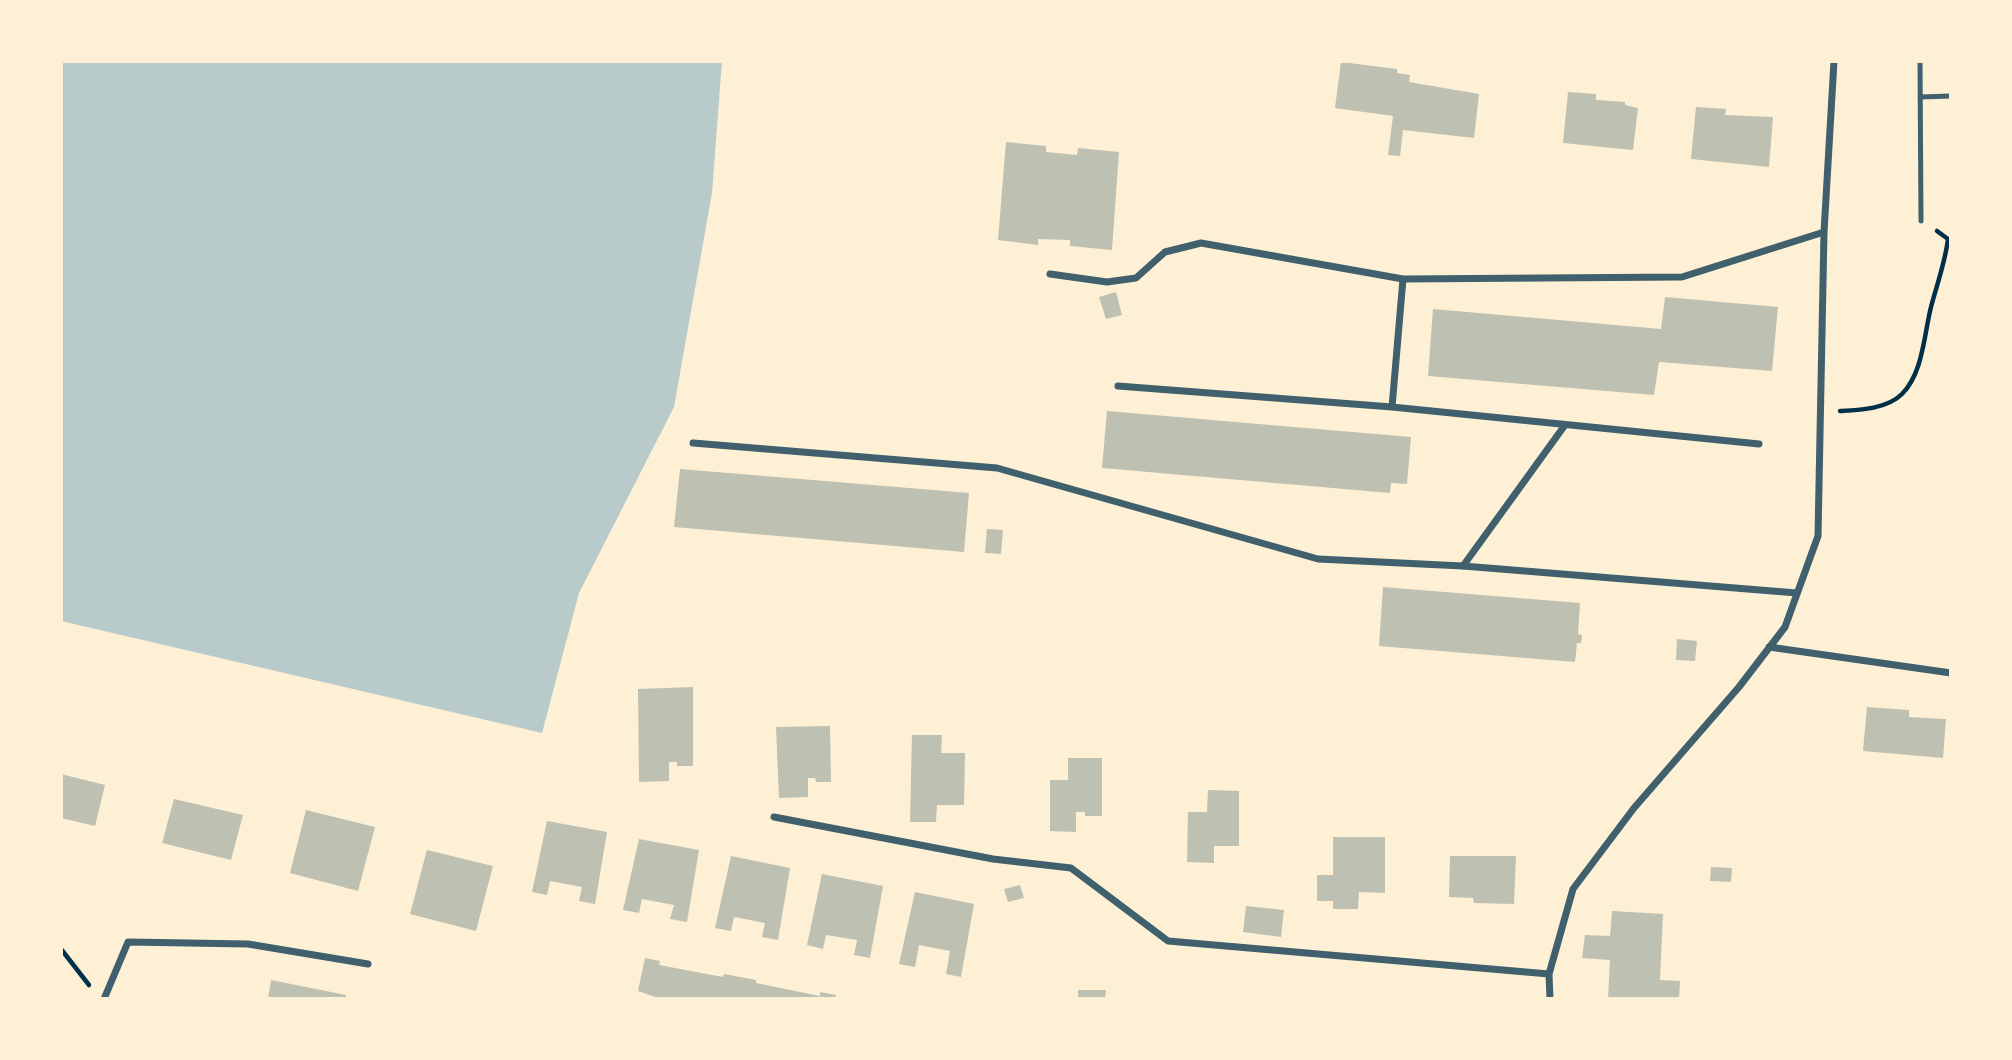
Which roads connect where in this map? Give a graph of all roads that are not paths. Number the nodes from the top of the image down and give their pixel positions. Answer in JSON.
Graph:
{"nodes":[{"id":1,"x":1834,"y":61,"type":"edge"},
{"id":2,"x":1920,"y":61,"type":"edge"},
{"id":3,"x":1951,"y":96,"type":"edge"},
{"id":4,"x":1920,"y":97,"type":"junction"},
{"id":5,"x":1921,"y":221,"type":"road end"},
{"id":6,"x":1824,"y":232,"type":"junction"},
{"id":7,"x":1050,"y":274,"type":"dead end"},
{"id":8,"x":1403,"y":279,"type":"junction"},
{"id":9,"x":1118,"y":386,"type":"dead end"},
{"id":10,"x":1392,"y":407,"type":"junction"},
{"id":11,"x":1565,"y":425,"type":"junction"},
{"id":12,"x":693,"y":443,"type":"dead end"},
{"id":13,"x":1759,"y":444,"type":"dead end"},
{"id":14,"x":1463,"y":566,"type":"junction"},
{"id":15,"x":1797,"y":593,"type":"junction"},
{"id":16,"x":1769,"y":647,"type":"junction"},
{"id":17,"x":1951,"y":673,"type":"edge"},
{"id":18,"x":774,"y":817,"type":"dead end"},
{"id":19,"x":368,"y":964,"type":"dead end"},
{"id":20,"x":1549,"y":974,"type":"junction"},
{"id":21,"x":105,"y":999,"type":"edge"},
{"id":22,"x":1550,"y":999,"type":"edge"}],
"edges":[{"from":1,"to":6,"type":"street"},
{"from":2,"to":4,"type":"lane"},
{"from":3,"to":4,"type":"lane"},
{"from":4,"to":5,"type":"lane"},
{"from":6,"to":8,"type":"street"},
{"from":6,"to":15,"type":"street"},
{"from":7,"to":8,"type":"street"},
{"from":8,"to":10,"type":"street"},
{"from":9,"to":10,"type":"street"},
{"from":10,"to":11,"type":"street"},
{"from":11,"to":13,"type":"street"},
{"from":11,"to":14,"type":"street"},
{"from":12,"to":14,"type":"street"},
{"from":14,"to":15,"type":"street"},
{"from":15,"to":16,"type":"street"},
{"from":16,"to":17,"type":"street"},
{"from":16,"to":20,"type":"street"},
{"from":18,"to":20,"type":"street"},
{"from":19,"to":21,"type":"street"},
{"from":20,"to":22,"type":"street"}]}
